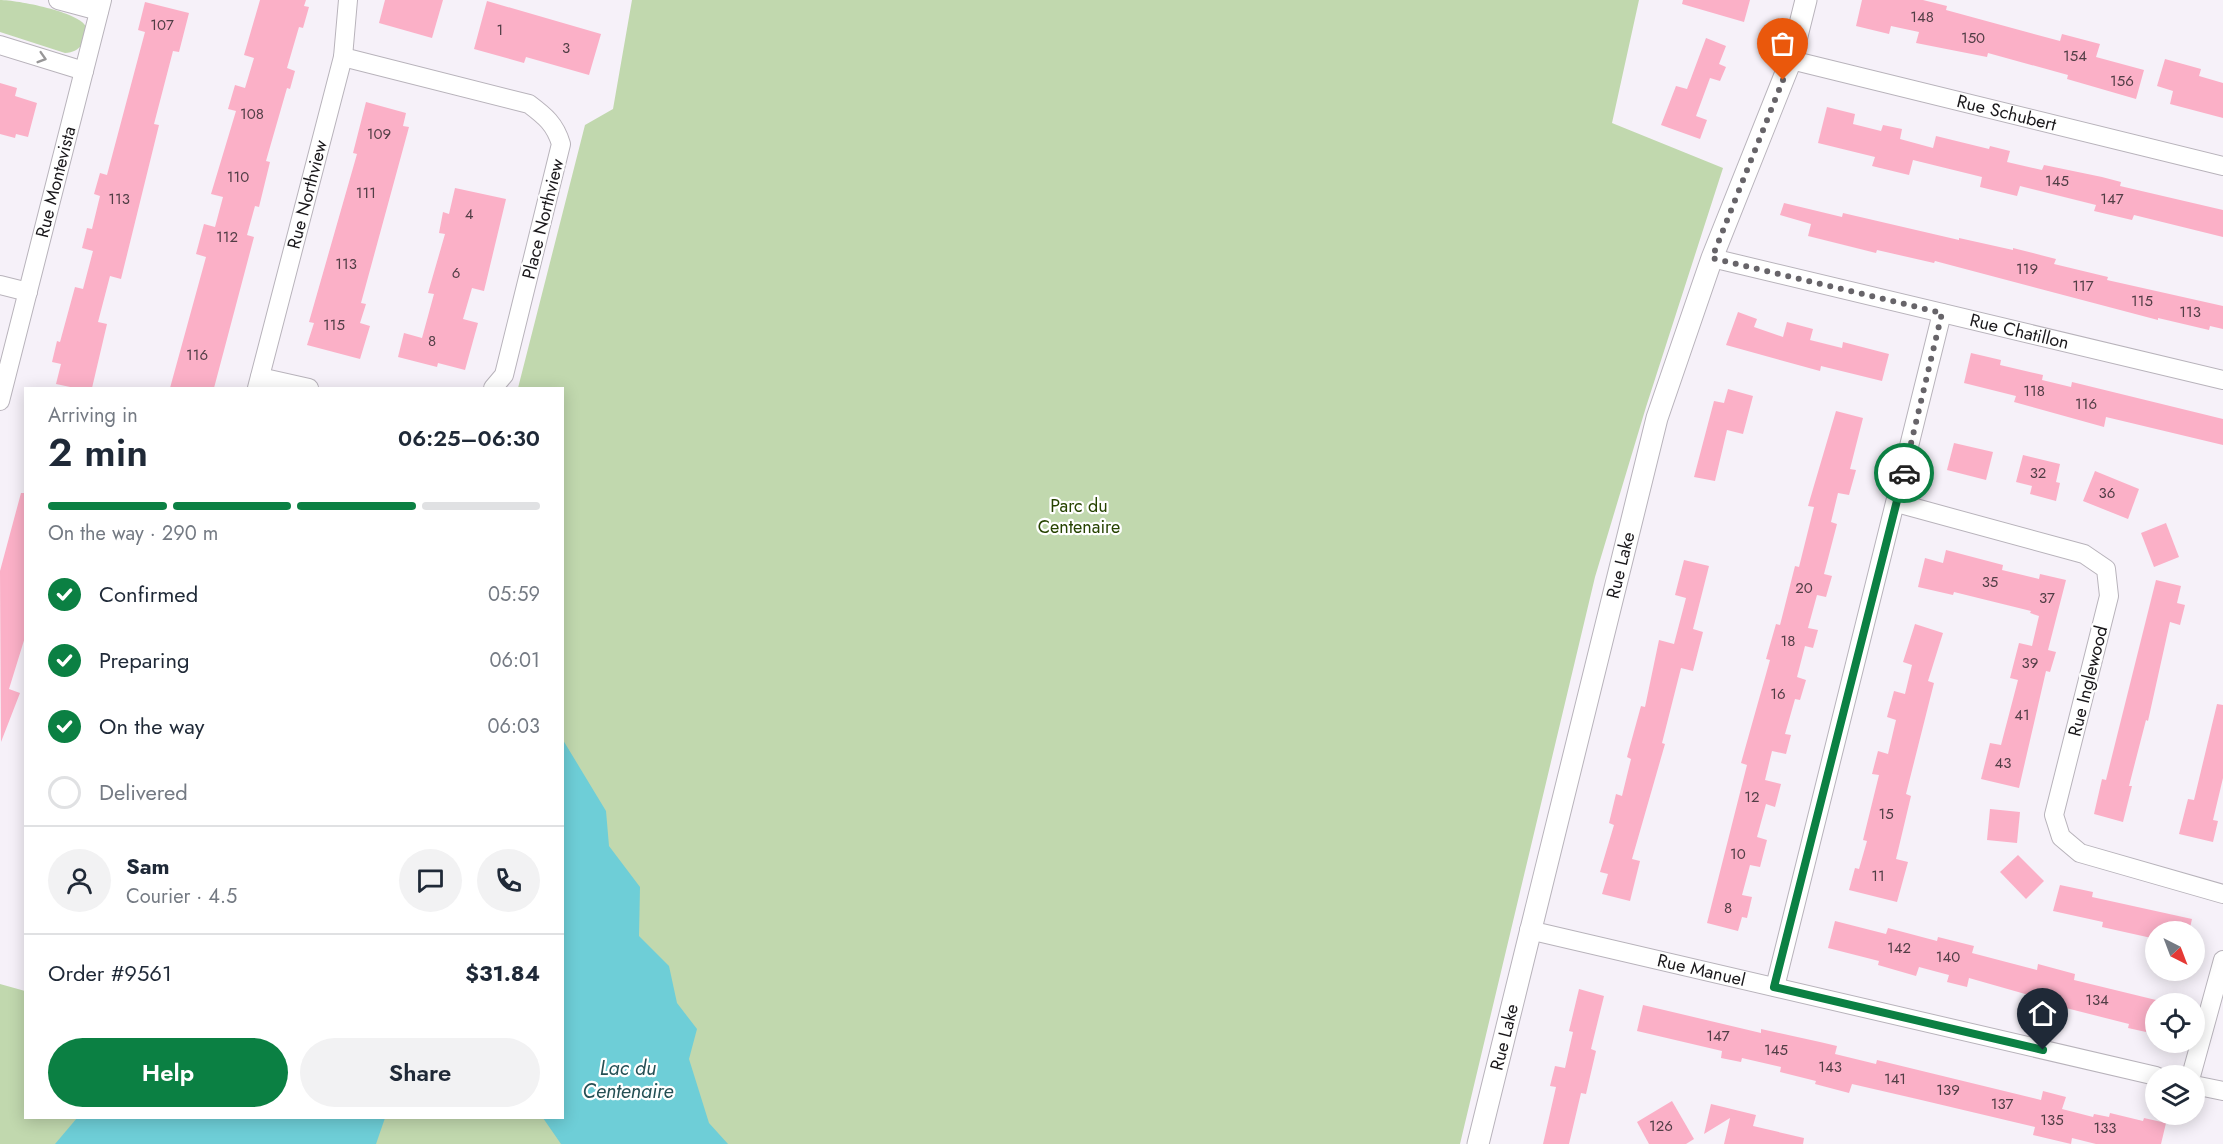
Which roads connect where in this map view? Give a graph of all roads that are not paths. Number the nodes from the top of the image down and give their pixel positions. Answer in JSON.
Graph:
{"nodes":[{"id":1,"x":58,"y":0,"type":"edge"},
{"id":2,"x":348,"y":0,"type":"edge"},
{"id":3,"x":1806,"y":0,"type":"edge"},
{"id":4,"x":101,"y":5,"type":"edge"},
{"id":5,"x":0,"y":45,"type":"edge"},
{"id":6,"x":343,"y":57,"type":"junction"},
{"id":7,"x":1791,"y":60,"type":"junction"},
{"id":8,"x":84,"y":71,"type":"junction"},
{"id":9,"x":2223,"y":166,"type":"edge"},
{"id":10,"x":1712,"y":258,"type":"junction"},
{"id":11,"x":0,"y":285,"type":"edge"},
{"id":12,"x":28,"y":292,"type":"junction"},
{"id":13,"x":1942,"y":313,"type":"junction"},
{"id":14,"x":6,"y":355,"type":"edge"},
{"id":15,"x":2223,"y":380,"type":"edge"},
{"id":16,"x":258,"y":383,"type":"edge"},
{"id":17,"x":299,"y":387,"type":"edge"},
{"id":18,"x":494,"y":387,"type":"edge"},
{"id":19,"x":0,"y":401,"type":"edge"},
{"id":20,"x":1897,"y":503,"type":"junction"},
{"id":21,"x":2223,"y":894,"type":"edge"},
{"id":22,"x":1529,"y":930,"type":"junction"},
{"id":23,"x":2223,"y":960,"type":"edge"},
{"id":24,"x":1774,"y":987,"type":"junction"},
{"id":25,"x":2194,"y":1065,"type":"edge"},
{"id":26,"x":2145,"y":1073,"type":"edge"},
{"id":27,"x":2205,"y":1088,"type":"edge"},
{"id":28,"x":2223,"y":1092,"type":"edge"},
{"id":29,"x":1478,"y":1144,"type":"edge"}],
"edges":[{"from":1,"to":4,"type":"street","name":"Rue Montevista"},
{"from":2,"to":6,"type":"street","name":"Rue Northview"},
{"from":3,"to":7,"type":"street","name":"Rue Lake"},
{"from":4,"to":8,"type":"street","name":"Rue Montevista"},
{"from":5,"to":8,"type":"street","one_way":true},
{"from":6,"to":16,"type":"street","name":"Rue Northview"},
{"from":6,"to":18,"type":"street","name":"Place Northview"},
{"from":7,"to":9,"type":"street","name":"Rue Schubert"},
{"from":7,"to":10,"type":"street","name":"Rue Lake"},
{"from":8,"to":12,"type":"street","name":"Rue Montevista"},
{"from":10,"to":13,"type":"street","name":"Rue Chatillon"},
{"from":10,"to":22,"type":"street","name":"Rue Lake"},
{"from":11,"to":12,"type":"street"},
{"from":12,"to":14,"type":"street","name":"Rue Montevista"},
{"from":13,"to":15,"type":"street","name":"Rue Chatillon"},
{"from":13,"to":20,"type":"street"},
{"from":14,"to":19,"type":"street","name":"Rue Montevista"},
{"from":16,"to":17,"type":"street"},
{"from":20,"to":21,"type":"street","name":"Rue Inglewood"},
{"from":20,"to":24,"type":"street"},
{"from":22,"to":24,"type":"street","name":"Rue Manuel"},
{"from":22,"to":29,"type":"street","name":"Rue Lake"},
{"from":23,"to":25,"type":"street"},
{"from":24,"to":26,"type":"street","name":"Rue Manuel"},
{"from":27,"to":28,"type":"street"}]}
